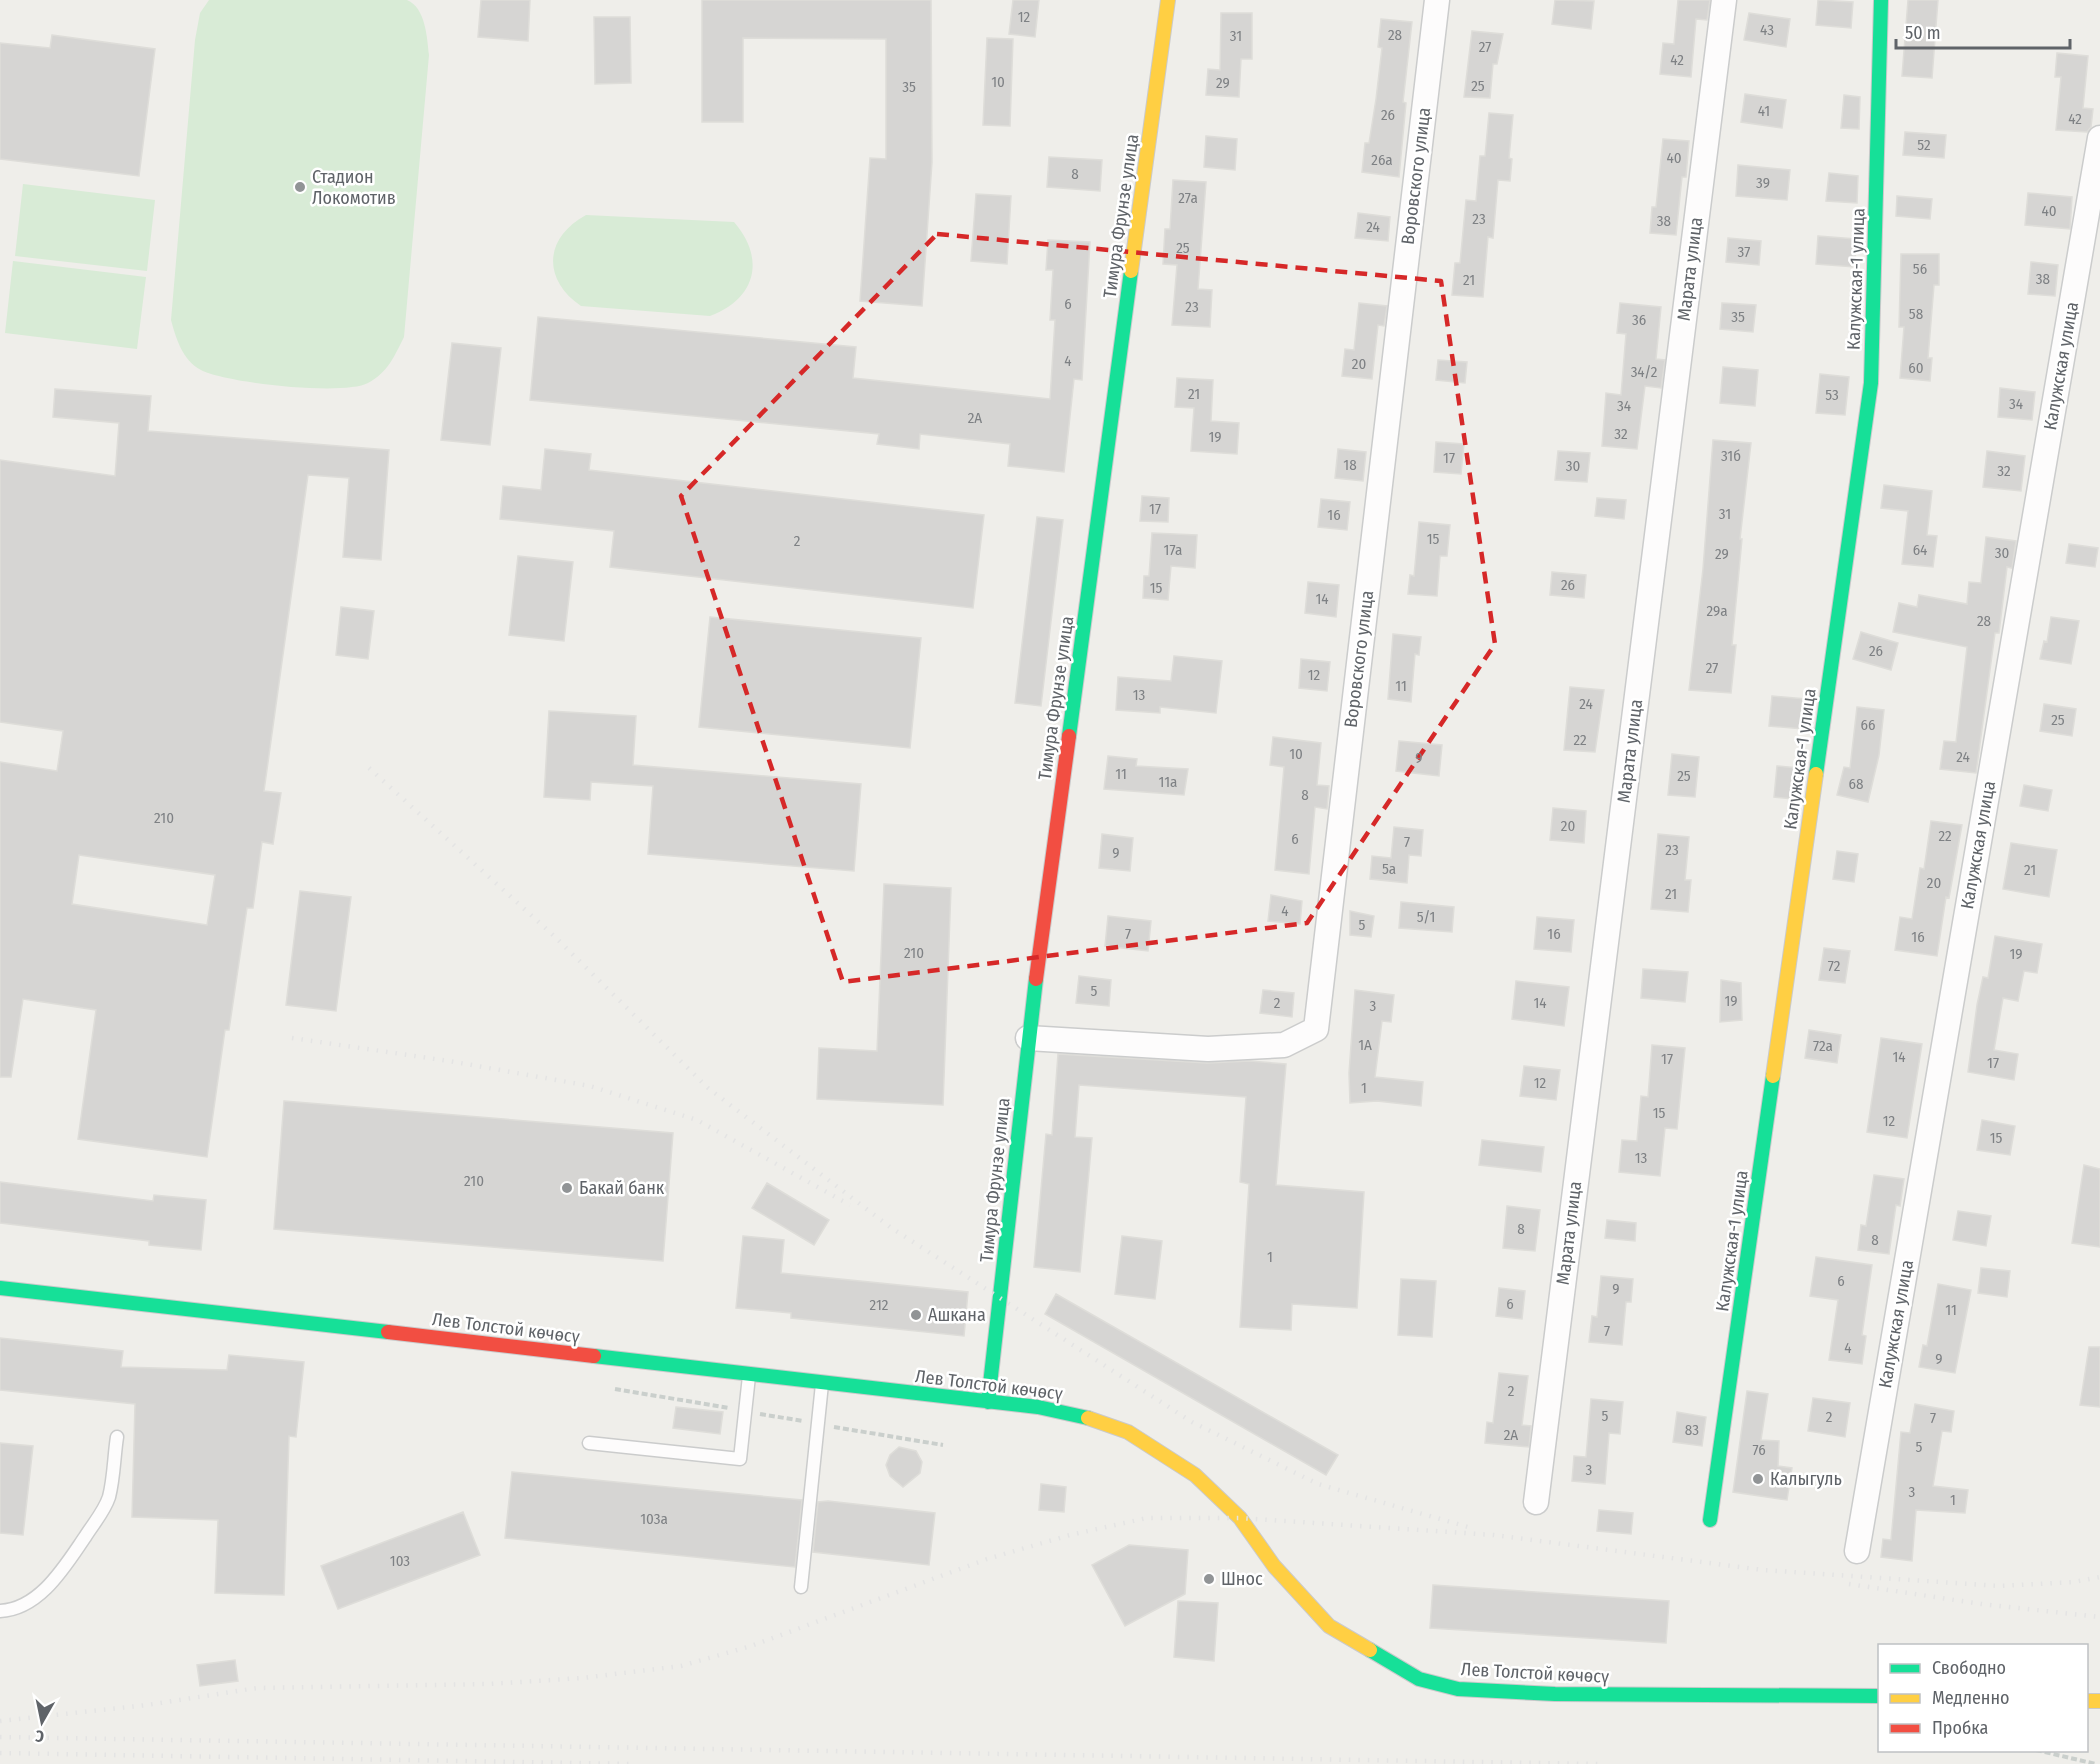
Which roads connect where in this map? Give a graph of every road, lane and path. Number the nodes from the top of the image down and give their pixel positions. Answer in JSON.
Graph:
{"nodes":[{"id":1,"x":1168,"y":0,"type":"edge"},
{"id":2,"x":1437,"y":0,"type":"edge"},
{"id":3,"x":1724,"y":0,"type":"edge"},
{"id":4,"x":1881,"y":0,"type":"edge"},
{"id":5,"x":2100,"y":138,"type":"edge"},
{"id":6,"x":1028,"y":1038,"type":"junction"},
{"id":7,"x":0,"y":1288,"type":"edge"},
{"id":8,"x":749,"y":1375,"type":"junction"},
{"id":9,"x":822,"y":1383,"type":"junction"},
{"id":10,"x":604,"y":1387,"type":"dead end"},
{"id":11,"x":988,"y":1402,"type":"junction"},
{"id":12,"x":745,"y":1411,"type":"junction"},
{"id":13,"x":818,"y":1424,"type":"junction"},
{"id":14,"x":117,"y":1437,"type":"dead end"},
{"id":15,"x":589,"y":1443,"type":"dead end"},
{"id":16,"x":943,"y":1445,"type":"dead end"},
{"id":17,"x":1536,"y":1502,"type":"dead end"},
{"id":18,"x":1710,"y":1520,"type":"dead end"},
{"id":19,"x":1857,"y":1551,"type":"dead end"},
{"id":20,"x":801,"y":1587,"type":"dead end"},
{"id":21,"x":0,"y":1611,"type":"edge"},
{"id":22,"x":1878,"y":1696,"type":"edge"},
{"id":23,"x":2045,"y":1752,"type":"edge"},
{"id":24,"x":2096,"y":1763,"type":"edge"}],
"edges":[{"from":1,"to":6,"type":"main road","name":"Тимура Фрунзе улица"},
{"from":2,"to":6,"type":"street","name":"Воровского улица"},
{"from":3,"to":17,"type":"street","name":"Марата улица"},
{"from":4,"to":18,"type":"main road","name":"Калужская-1 улица"},
{"from":5,"to":19,"type":"street","name":"Калужская улица"},
{"from":6,"to":11,"type":"main road","name":"Тимура Фрунзе улица"},
{"from":7,"to":8,"type":"main road","name":"Лев Толстой көчөсү"},
{"from":8,"to":9,"type":"main road","name":"Лев Толстой көчөсү"},
{"from":8,"to":12,"type":"lane"},
{"from":9,"to":11,"type":"main road","name":"Лев Толстой көчөсү"},
{"from":9,"to":13,"type":"lane"},
{"from":10,"to":12,"type":"path"},
{"from":11,"to":22,"type":"main road","name":"Лев Толстой көчөсү"},
{"from":12,"to":13,"type":"path"},
{"from":12,"to":15,"type":"lane"},
{"from":13,"to":16,"type":"path"},
{"from":13,"to":20,"type":"lane"},
{"from":14,"to":21,"type":"lane"},
{"from":23,"to":24,"type":"path"}]}
